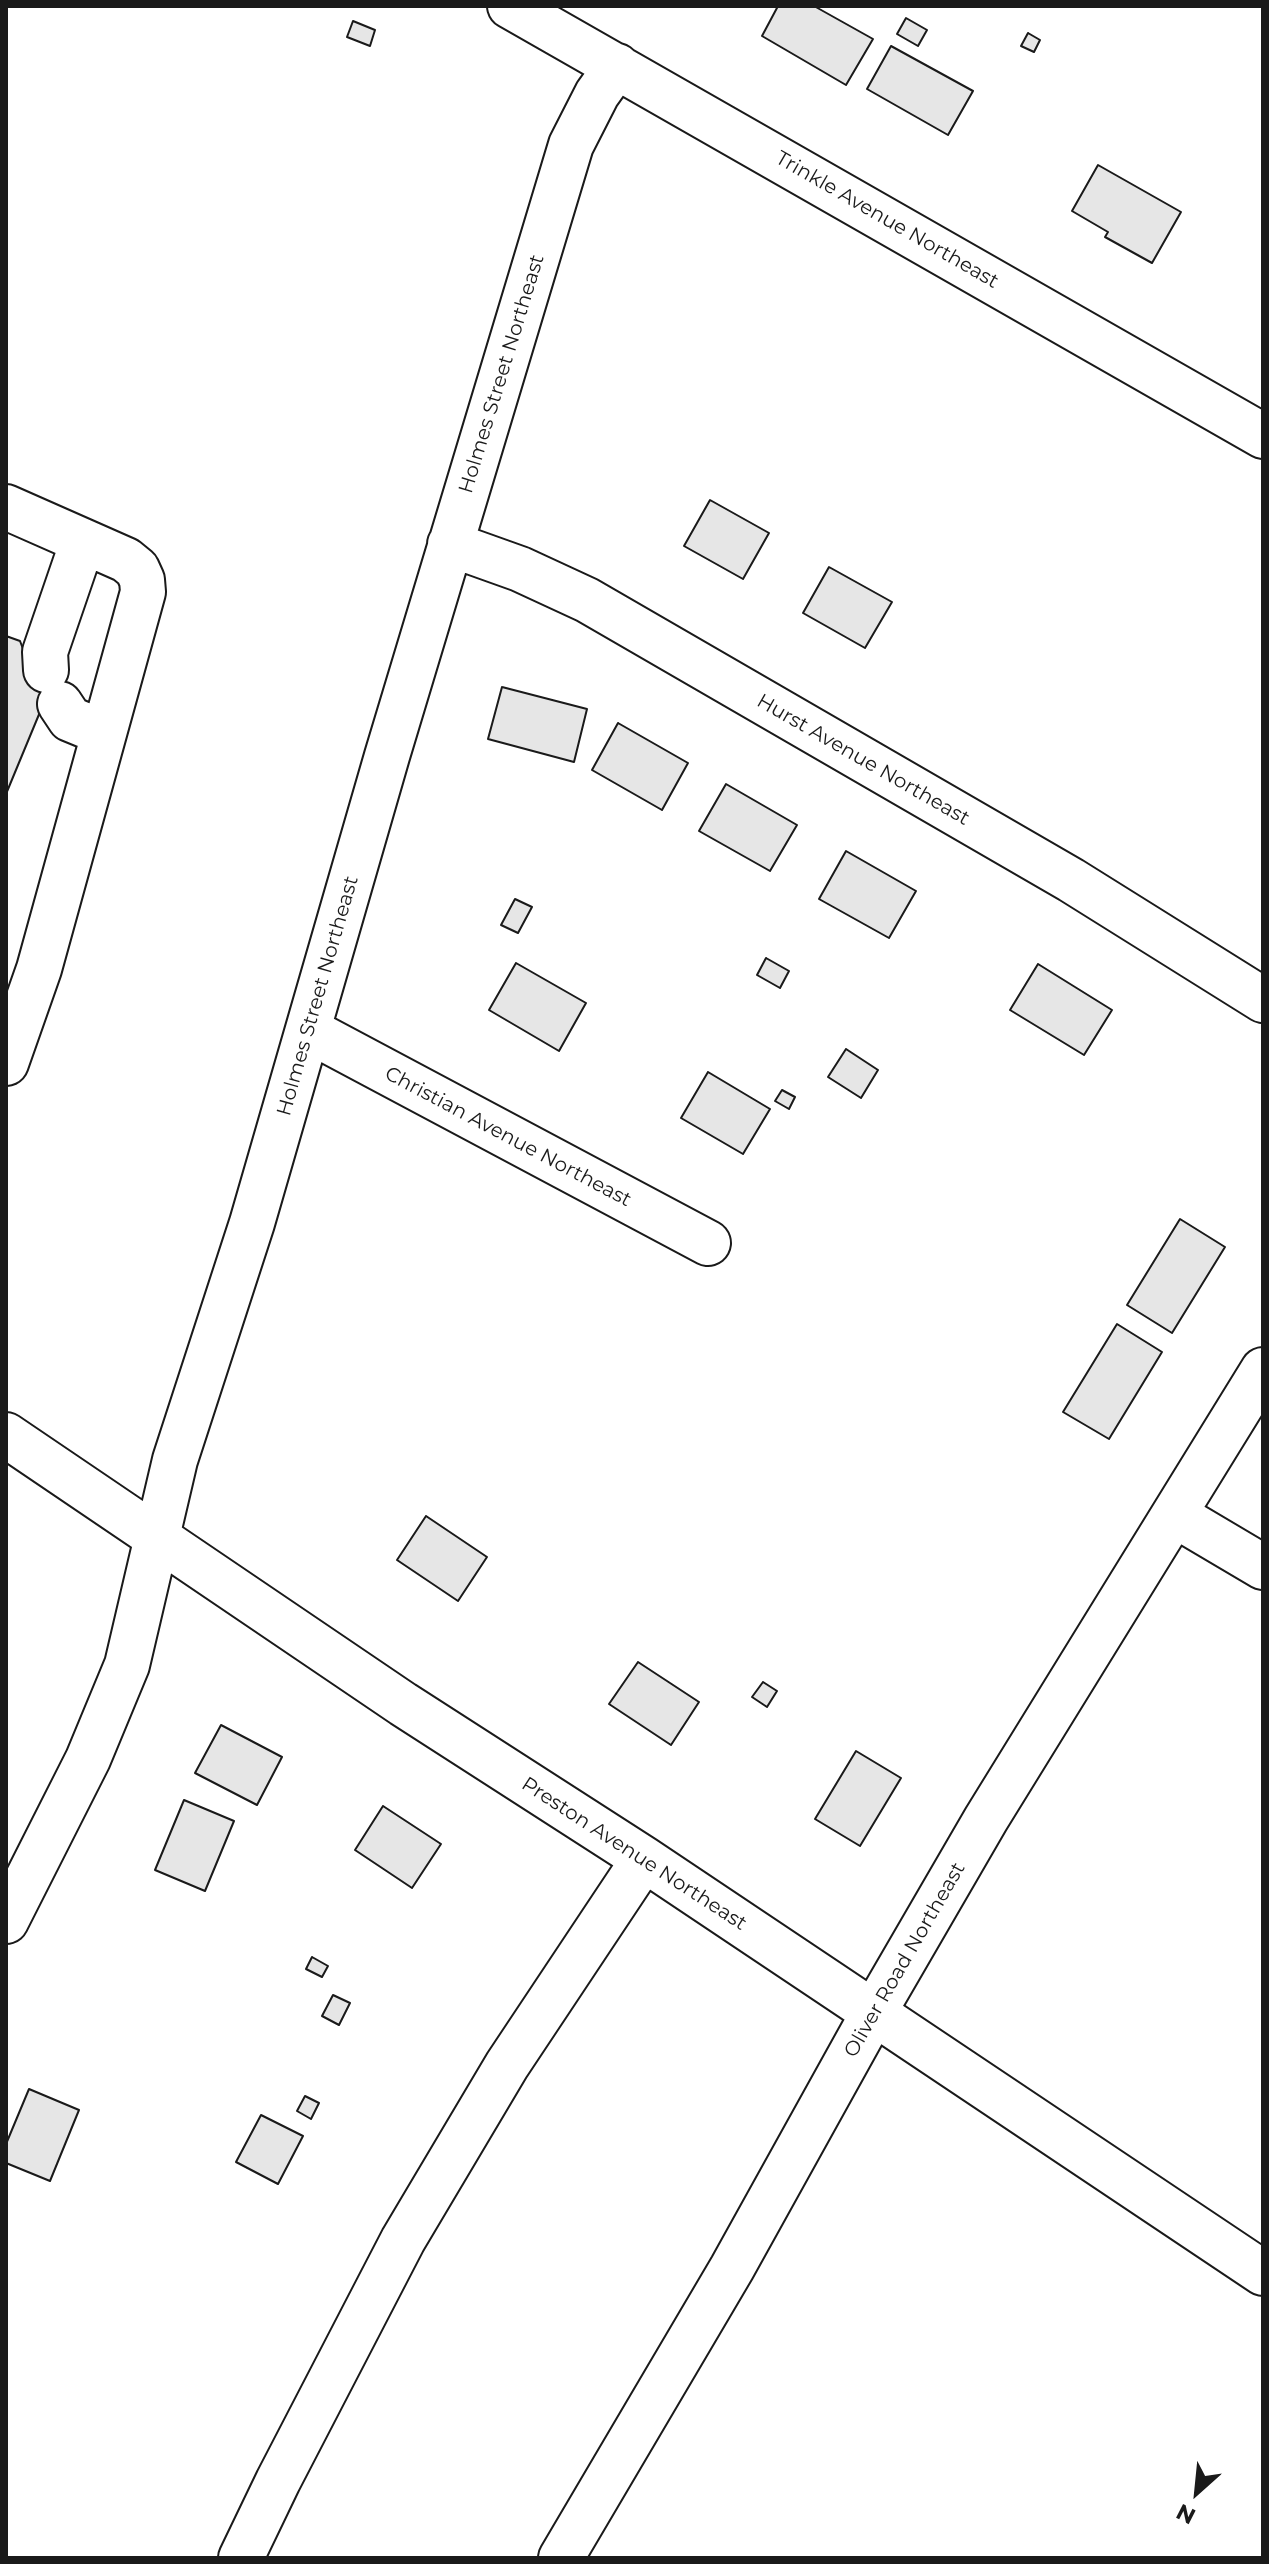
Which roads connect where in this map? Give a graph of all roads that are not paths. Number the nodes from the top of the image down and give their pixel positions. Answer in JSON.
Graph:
{"nodes":[{"id":1,"x":510,"y":6,"type":"edge"},
{"id":2,"x":617,"y":66,"type":"junction"},
{"id":3,"x":1263,"y":436,"type":"edge"},
{"id":4,"x":6,"y":507,"type":"edge"},
{"id":5,"x":83,"y":541,"type":"junction"},
{"id":6,"x":450,"y":544,"type":"junction"},
{"id":7,"x":104,"y":733,"type":"junction"},
{"id":8,"x":17,"y":994,"type":"edge"},
{"id":9,"x":1263,"y":1000,"type":"edge"},
{"id":10,"x":308,"y":1030,"type":"junction"},
{"id":11,"x":6,"y":1063,"type":"edge"},
{"id":12,"x":708,"y":1243,"type":"dead end"},
{"id":13,"x":1263,"y":1370,"type":"edge"},
{"id":14,"x":6,"y":1435,"type":"edge"},
{"id":15,"x":1175,"y":1515,"type":"junction"},
{"id":16,"x":158,"y":1536,"type":"junction"},
{"id":17,"x":1263,"y":1567,"type":"edge"},
{"id":18,"x":644,"y":1859,"type":"junction"},
{"id":19,"x":6,"y":1921,"type":"edge"},
{"id":20,"x":874,"y":2012,"type":"junction"},
{"id":21,"x":1263,"y":2273,"type":"edge"},
{"id":22,"x":241,"y":2558,"type":"edge"},
{"id":23,"x":561,"y":2558,"type":"edge"}],
"edges":[{"from":1,"to":2,"type":"street","name":"Trinkle Avenue Northeast"},
{"from":2,"to":3,"type":"street","name":"Trinkle Avenue Northeast"},
{"from":2,"to":6,"type":"street","name":"Holmes Street Northeast"},
{"from":4,"to":5,"type":"street"},
{"from":5,"to":7,"type":"street"},
{"from":5,"to":7,"type":"street"},
{"from":6,"to":9,"type":"street","name":"Hurst Avenue Northeast"},
{"from":6,"to":10,"type":"street","name":"Holmes Street Northeast"},
{"from":7,"to":8,"type":"street"},
{"from":8,"to":11,"type":"street"},
{"from":10,"to":12,"type":"street","name":"Christian Avenue Northeast"},
{"from":10,"to":16,"type":"street","name":"Holmes Street Northeast"},
{"from":13,"to":15,"type":"street","name":"Oliver Road Northeast"},
{"from":14,"to":16,"type":"street","name":"Preston Avenue Northeast"},
{"from":15,"to":17,"type":"street"},
{"from":15,"to":20,"type":"street","name":"Oliver Road Northeast"},
{"from":16,"to":18,"type":"street","name":"Preston Avenue Northeast"},
{"from":16,"to":19,"type":"street","name":"Holmes Street Northeast"},
{"from":18,"to":20,"type":"street","name":"Preston Avenue Northeast"},
{"from":18,"to":22,"type":"street"},
{"from":20,"to":21,"type":"street","name":"Preston Avenue Northeast"},
{"from":20,"to":23,"type":"street","name":"Oliver Road Northeast"}]}
